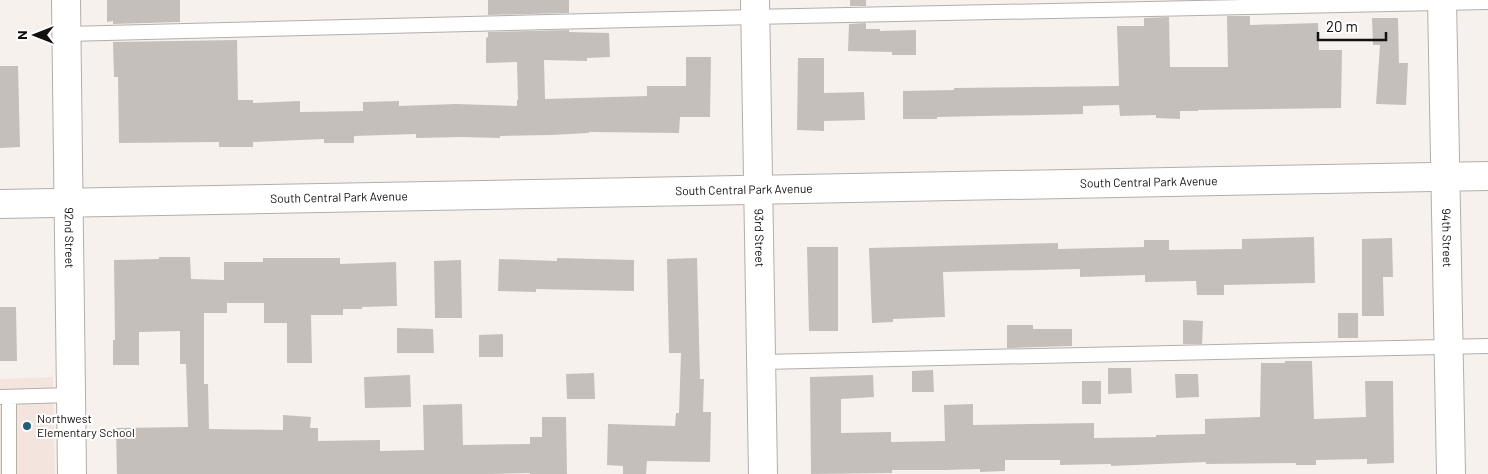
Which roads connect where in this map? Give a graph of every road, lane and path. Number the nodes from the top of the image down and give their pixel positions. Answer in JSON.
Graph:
{"nodes":[{"id":1,"x":66,"y":0,"type":"edge"},
{"id":2,"x":1442,"y":2,"type":"edge"},
{"id":3,"x":1488,"y":2,"type":"edge"},
{"id":4,"x":755,"y":8,"type":"edge"},
{"id":5,"x":66,"y":34,"type":"junction"},
{"id":6,"x":1488,"y":176,"type":"edge"},
{"id":7,"x":1446,"y":177,"type":"junction"},
{"id":8,"x":758,"y":190,"type":"junction"},
{"id":9,"x":69,"y":203,"type":"junction"},
{"id":10,"x":0,"y":204,"type":"edge"},
{"id":11,"x":1448,"y":346,"type":"junction"},
{"id":12,"x":1488,"y":346,"type":"edge"},
{"id":13,"x":761,"y":362,"type":"junction"},
{"id":14,"x":72,"y":395,"type":"junction"},
{"id":15,"x":4,"y":397,"type":"edge"},
{"id":16,"x":9,"y":474,"type":"edge"},
{"id":17,"x":72,"y":474,"type":"edge"},
{"id":18,"x":762,"y":474,"type":"edge"},
{"id":19,"x":1451,"y":474,"type":"edge"}],
"edges":[{"from":1,"to":5,"type":"street","name":"92nd Street"},
{"from":2,"to":3,"type":"lane"},
{"from":2,"to":4,"type":"lane"},
{"from":2,"to":7,"type":"street","name":"94th Street"},
{"from":4,"to":5,"type":"lane"},
{"from":4,"to":8,"type":"street","name":"93rd Street"},
{"from":5,"to":9,"type":"street","name":"92nd Street"},
{"from":6,"to":7,"type":"street","name":"South Central Park Avenue"},
{"from":7,"to":8,"type":"street","name":"South Central Park Avenue"},
{"from":7,"to":11,"type":"street","name":"94th Street"},
{"from":8,"to":9,"type":"street","name":"South Central Park Avenue"},
{"from":8,"to":13,"type":"street","name":"93rd Street"},
{"from":9,"to":10,"type":"street","name":"South Central Park Avenue"},
{"from":9,"to":14,"type":"street","name":"92nd Street"},
{"from":11,"to":12,"type":"lane"},
{"from":11,"to":13,"type":"lane"},
{"from":11,"to":19,"type":"street","name":"94th Street"},
{"from":13,"to":18,"type":"street","name":"93rd Street"},
{"from":14,"to":15,"type":"lane"},
{"from":14,"to":17,"type":"street","name":"92nd Street"},
{"from":15,"to":16,"type":"lane"}]}
